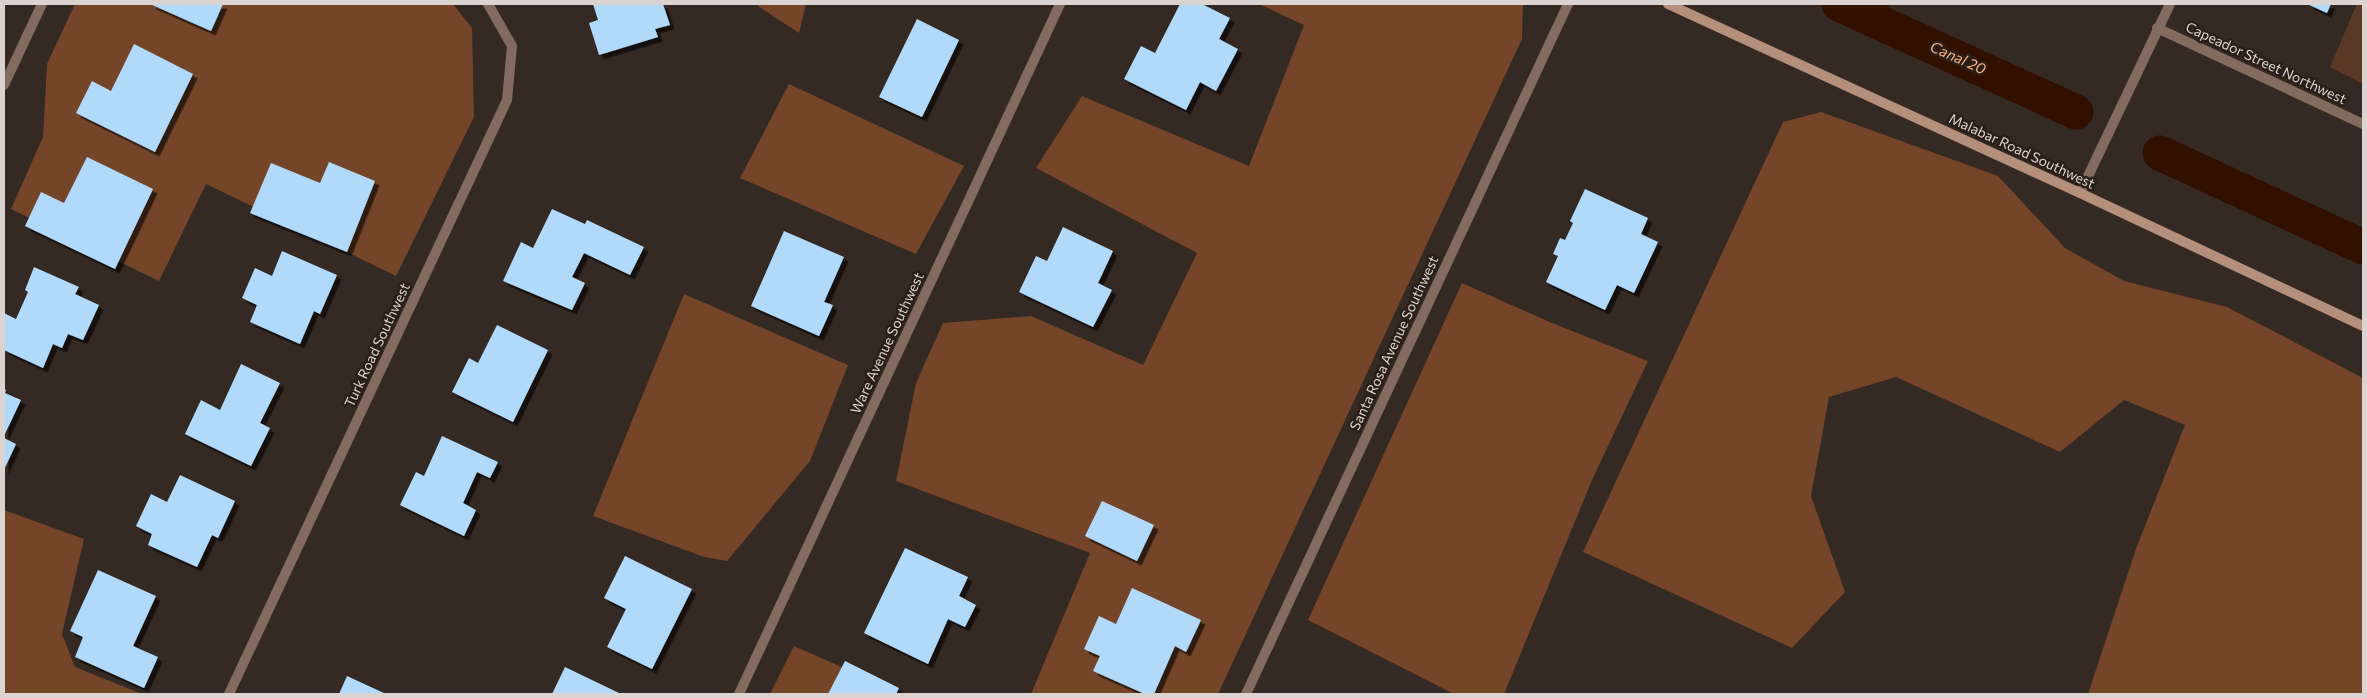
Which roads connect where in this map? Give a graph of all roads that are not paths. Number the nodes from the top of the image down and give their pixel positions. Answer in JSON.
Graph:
{"nodes":[{"id":1,"x":42,"y":4,"type":"edge"},
{"id":2,"x":488,"y":4,"type":"edge"},
{"id":3,"x":1060,"y":4,"type":"edge"},
{"id":4,"x":1568,"y":4,"type":"edge"},
{"id":5,"x":1668,"y":4,"type":"edge"},
{"id":6,"x":2170,"y":4,"type":"edge"},
{"id":7,"x":2158,"y":28,"type":"junction"},
{"id":8,"x":4,"y":85,"type":"edge"},
{"id":9,"x":2363,"y":124,"type":"edge"},
{"id":10,"x":2080,"y":193,"type":"junction"},
{"id":11,"x":2363,"y":326,"type":"edge"},
{"id":12,"x":229,"y":694,"type":"edge"},
{"id":13,"x":739,"y":694,"type":"edge"},
{"id":14,"x":1246,"y":694,"type":"edge"}],
"edges":[{"from":1,"to":8,"type":"street"},
{"from":2,"to":12,"type":"street","name":"Turk Road Southwest"},
{"from":3,"to":13,"type":"street","name":"Ware Avenue Southwest"},
{"from":4,"to":14,"type":"street","name":"Santa Rosa Avenue Southwest"},
{"from":5,"to":10,"type":"main road","name":"Malabar Road Southwest"},
{"from":6,"to":7,"type":"street"},
{"from":7,"to":9,"type":"street","name":"Capeador Street Northwest"},
{"from":7,"to":10,"type":"street"},
{"from":10,"to":11,"type":"main road","name":"Malabar Road Southwest"}]}
